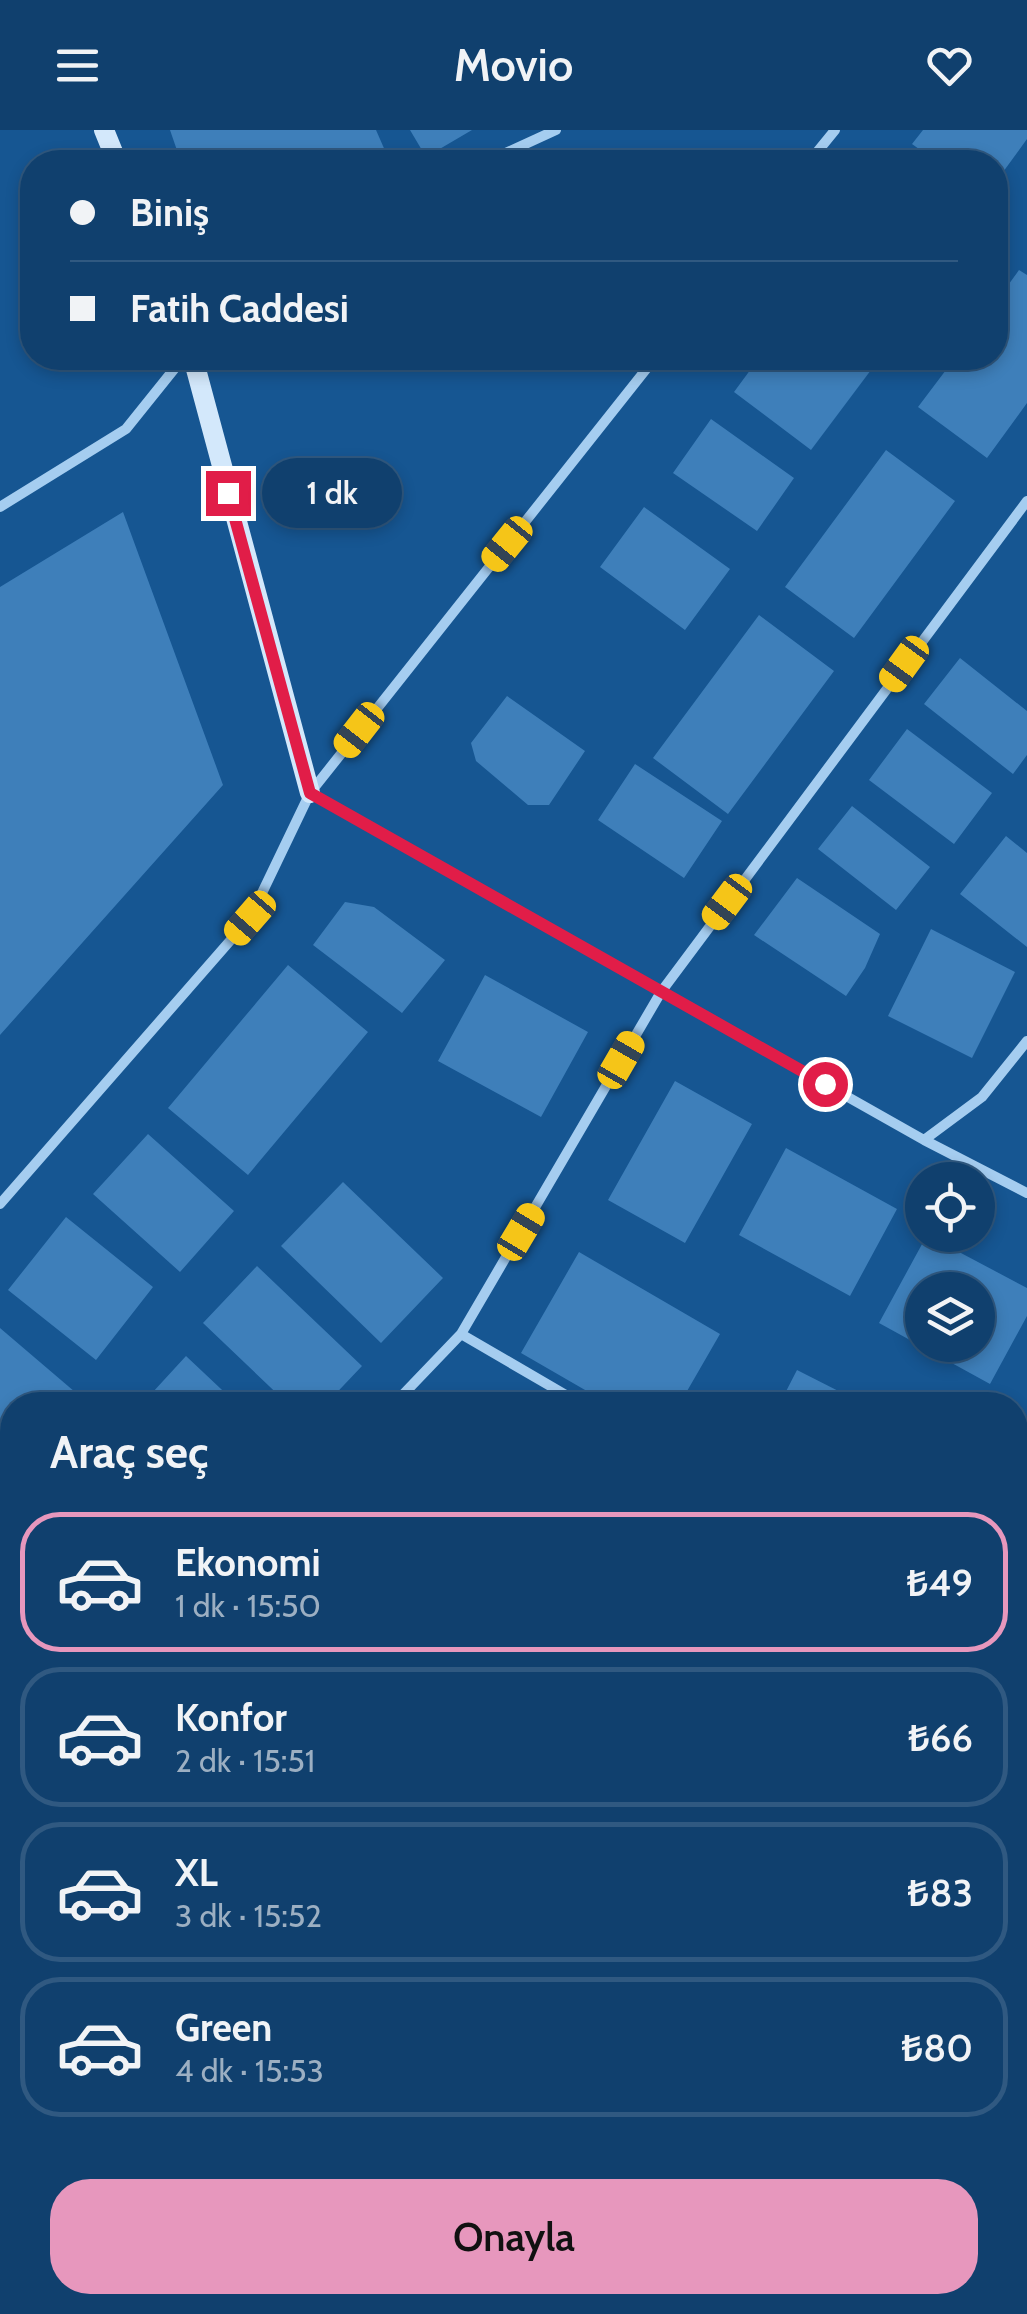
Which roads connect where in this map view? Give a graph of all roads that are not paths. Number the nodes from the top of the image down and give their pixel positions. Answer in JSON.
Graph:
{"nodes":[{"id":1,"x":556,"y":130,"type":"edge"},
{"id":2,"x":835,"y":130,"type":"edge"},
{"id":3,"x":512,"y":150,"type":"edge"},
{"id":4,"x":819,"y":150,"type":"edge"},
{"id":5,"x":173,"y":370,"type":"edge"},
{"id":6,"x":196,"y":370,"type":"edge"},
{"id":7,"x":645,"y":370,"type":"edge"},
{"id":8,"x":1027,"y":501,"type":"edge"},
{"id":9,"x":0,"y":507,"type":"edge"},
{"id":10,"x":310,"y":793,"type":"junction"},
{"id":11,"x":661,"y":992,"type":"junction"},
{"id":12,"x":1027,"y":1041,"type":"edge"},
{"id":13,"x":924,"y":1140,"type":"junction"},
{"id":14,"x":1027,"y":1193,"type":"edge"},
{"id":15,"x":0,"y":1204,"type":"edge"},
{"id":16,"x":461,"y":1334,"type":"junction"},
{"id":17,"x":405,"y":1392,"type":"edge"},
{"id":18,"x":561,"y":1392,"type":"edge"}],
"edges":[{"from":1,"to":3,"type":"street"},
{"from":2,"to":4,"type":"street"},
{"from":5,"to":9,"type":"street"},
{"from":6,"to":10,"type":"street"},
{"from":7,"to":10,"type":"street"},
{"from":8,"to":11,"type":"street"},
{"from":10,"to":11,"type":"street"},
{"from":10,"to":15,"type":"street"},
{"from":11,"to":13,"type":"street"},
{"from":11,"to":16,"type":"street"},
{"from":12,"to":13,"type":"street"},
{"from":13,"to":14,"type":"street"},
{"from":16,"to":17,"type":"street"},
{"from":16,"to":18,"type":"street"}]}
